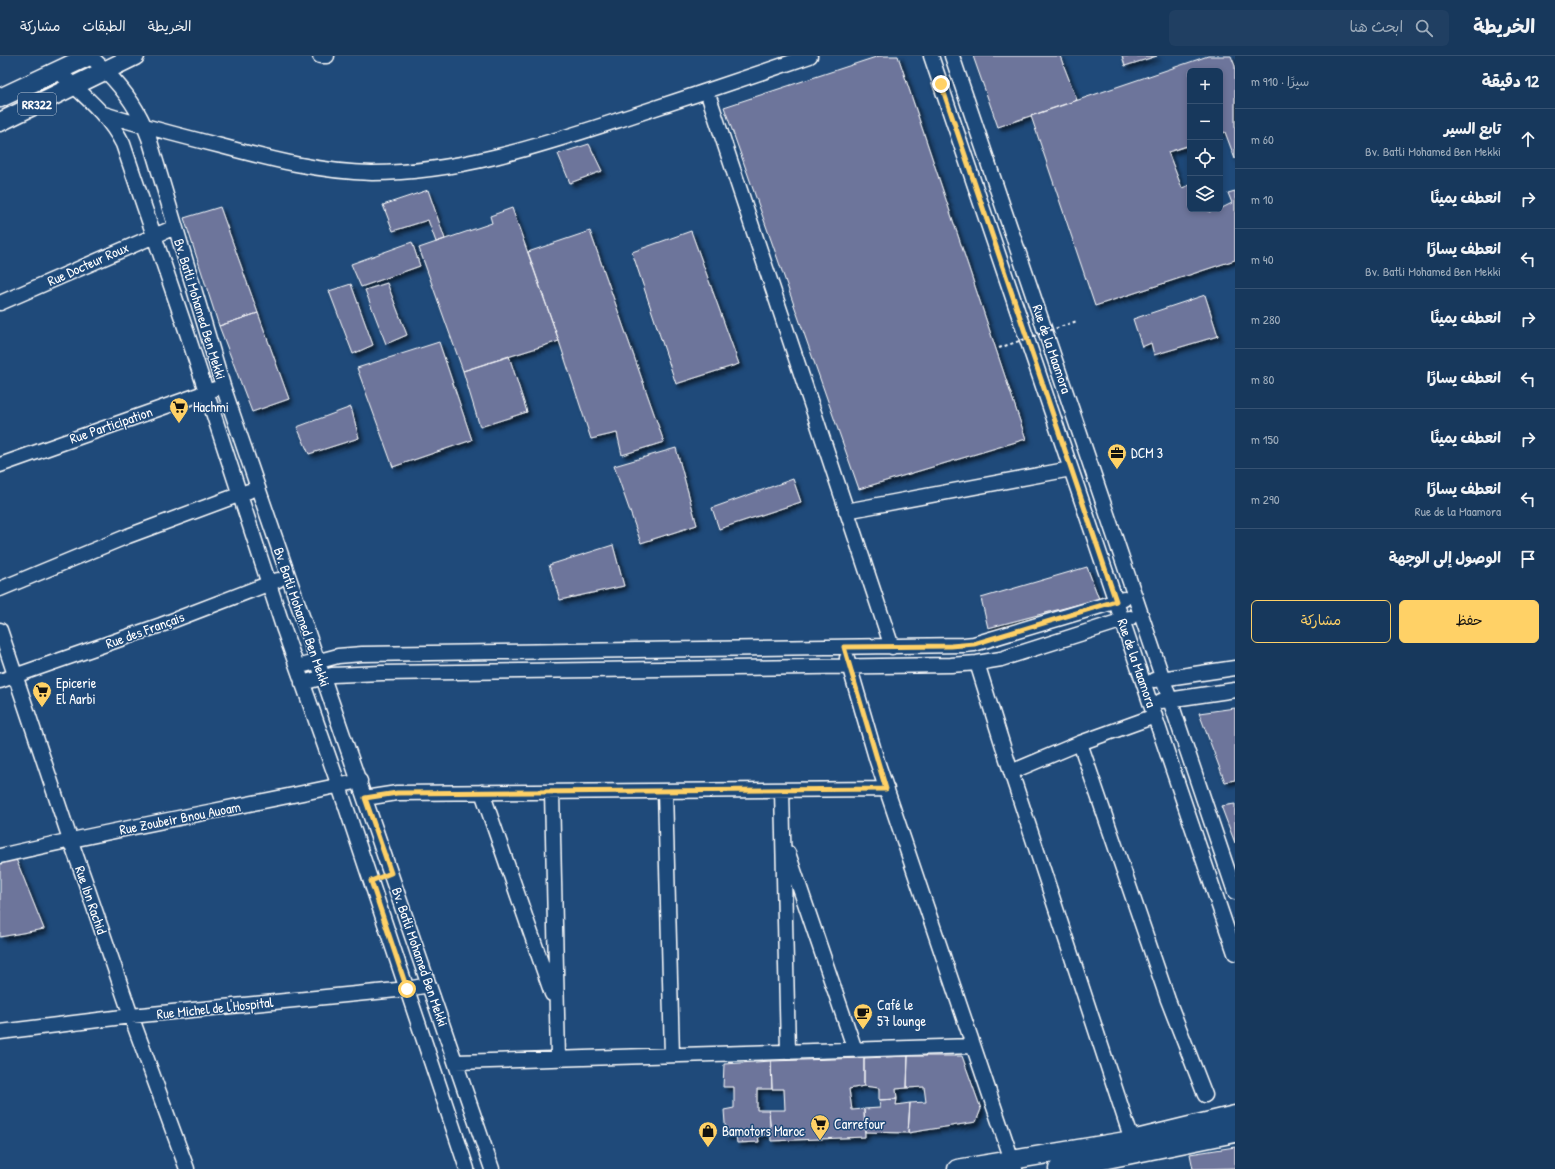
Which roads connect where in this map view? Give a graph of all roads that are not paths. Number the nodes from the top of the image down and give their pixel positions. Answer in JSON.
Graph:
{"nodes":[{"id":1,"x":89,"y":56,"type":"edge"},
{"id":2,"x":135,"y":56,"type":"edge"},
{"id":3,"x":320,"y":56,"type":"edge"},
{"id":4,"x":326,"y":56,"type":"edge"},
{"id":5,"x":810,"y":56,"type":"edge"},
{"id":6,"x":931,"y":56,"type":"edge"},
{"id":7,"x":952,"y":56,"type":"edge"},
{"id":8,"x":106,"y":70,"type":"junction"},
{"id":9,"x":58,"y":71,"type":"junction"},
{"id":10,"x":73,"y":86,"type":"junction"},
{"id":11,"x":707,"y":91,"type":"junction"},
{"id":12,"x":0,"y":98,"type":"edge"},
{"id":13,"x":104,"y":114,"type":"junction"},
{"id":14,"x":0,"y":122,"type":"edge"},
{"id":15,"x":144,"y":127,"type":"junction"},
{"id":16,"x":1001,"y":200,"type":"junction"},
{"id":17,"x":982,"y":206,"type":"junction"},
{"id":18,"x":175,"y":227,"type":"junction"},
{"id":19,"x":154,"y":235,"type":"junction"},
{"id":20,"x":0,"y":303,"type":"edge"},
{"id":21,"x":223,"y":386,"type":"junction"},
{"id":22,"x":206,"y":392,"type":"junction"},
{"id":23,"x":0,"y":465,"type":"edge"},
{"id":24,"x":1071,"y":469,"type":"junction"},
{"id":25,"x":258,"y":488,"type":"junction"},
{"id":26,"x":241,"y":494,"type":"junction"},
{"id":27,"x":846,"y":511,"type":"junction"},
{"id":28,"x":289,"y":576,"type":"junction"},
{"id":29,"x":269,"y":583,"type":"junction"},
{"id":30,"x":0,"y":589,"type":"edge"},
{"id":31,"x":1134,"y":596,"type":"junction"},
{"id":32,"x":1116,"y":601,"type":"junction"},
{"id":33,"x":1140,"y":614,"type":"junction"},
{"id":34,"x":1122,"y":620,"type":"junction"},
{"id":35,"x":0,"y":630,"type":"edge"},
{"id":36,"x":844,"y":647,"type":"junction"},
{"id":37,"x":892,"y":647,"type":"junction"},
{"id":38,"x":317,"y":660,"type":"junction"},
{"id":39,"x":977,"y":663,"type":"junction"},
{"id":40,"x":849,"y":666,"type":"junction"},
{"id":41,"x":297,"y":667,"type":"junction"},
{"id":42,"x":1235,"y":668,"type":"edge"},
{"id":43,"x":14,"y":675,"type":"junction"},
{"id":44,"x":323,"y":677,"type":"junction"},
{"id":45,"x":1163,"y":678,"type":"junction"},
{"id":46,"x":0,"y":680,"type":"edge"},
{"id":47,"x":1143,"y":681,"type":"junction"},
{"id":48,"x":302,"y":683,"type":"junction"},
{"id":49,"x":1235,"y":690,"type":"edge"},
{"id":50,"x":1170,"y":700,"type":"junction"},
{"id":51,"x":1150,"y":703,"type":"junction"},
{"id":52,"x":1155,"y":716,"type":"junction"},
{"id":53,"x":1080,"y":743,"type":"junction"},
{"id":54,"x":1011,"y":772,"type":"junction"},
{"id":55,"x":360,"y":781,"type":"junction"},
{"id":56,"x":338,"y":786,"type":"junction"},
{"id":57,"x":886,"y":789,"type":"junction"},
{"id":58,"x":782,"y":790,"type":"junction"},
{"id":59,"x":665,"y":791,"type":"junction"},
{"id":60,"x":482,"y":792,"type":"junction"},
{"id":61,"x":552,"y":792,"type":"junction"},
{"id":62,"x":365,"y":798,"type":"junction"},
{"id":63,"x":70,"y":839,"type":"junction"},
{"id":64,"x":783,"y":841,"type":"junction"},
{"id":65,"x":0,"y":856,"type":"edge"},
{"id":66,"x":391,"y":873,"type":"junction"},
{"id":67,"x":371,"y":881,"type":"junction"},
{"id":68,"x":1235,"y":891,"type":"edge"},
{"id":69,"x":1216,"y":894,"type":"junction"},
{"id":70,"x":1235,"y":953,"type":"edge"},
{"id":71,"x":429,"y":985,"type":"junction"},
{"id":72,"x":407,"y":989,"type":"junction"},
{"id":73,"x":556,"y":1008,"type":"junction"},
{"id":74,"x":131,"y":1016,"type":"junction"},
{"id":75,"x":0,"y":1032,"type":"edge"},
{"id":76,"x":973,"y":1046,"type":"junction"},
{"id":77,"x":856,"y":1050,"type":"junction"},
{"id":78,"x":788,"y":1051,"type":"junction"},
{"id":79,"x":672,"y":1055,"type":"junction"},
{"id":80,"x":558,"y":1058,"type":"junction"},
{"id":81,"x":456,"y":1062,"type":"junction"},
{"id":82,"x":1205,"y":1095,"type":"dead end"},
{"id":83,"x":1235,"y":1115,"type":"edge"},
{"id":84,"x":1235,"y":1133,"type":"edge"},
{"id":85,"x":1132,"y":1140,"type":"junction"},
{"id":86,"x":1013,"y":1165,"type":"edge"},
{"id":87,"x":187,"y":1169,"type":"edge"},
{"id":88,"x":467,"y":1169,"type":"edge"},
{"id":89,"x":492,"y":1169,"type":"edge"},
{"id":90,"x":957,"y":1169,"type":"edge"},
{"id":91,"x":1058,"y":1169,"type":"edge"}],
"edges":[{"from":1,"to":8,"type":"street","name":"Bv. Batli Mohamed Ben Mekki"},
{"from":1,"to":9,"type":"main road","number":"RR322"},
{"from":2,"to":8,"type":"main road","number":"RR322"},
{"from":3,"to":4,"type":"street"},
{"from":5,"to":11,"type":"street"},
{"from":6,"to":17,"type":"street","name":"Rue de la Maamora"},
{"from":7,"to":16,"type":"street","name":"Rue de la Maamora"},
{"from":8,"to":10,"type":"main road","number":"RR322"},
{"from":8,"to":15,"type":"street","name":"Bv. Batli Mohamed Ben Mekki"},
{"from":9,"to":10,"type":"street","name":"Bv. Batli Mohamed Ben Mekki"},
{"from":9,"to":12,"type":"main road","number":"RR322"},
{"from":10,"to":13,"type":"street","name":"Bv. Batli Mohamed Ben Mekki"},
{"from":10,"to":14,"type":"main road","number":"RR322"},
{"from":11,"to":15,"type":"street"},
{"from":11,"to":27,"type":"street"},
{"from":13,"to":15,"type":"street"},
{"from":13,"to":19,"type":"street","name":"Bv. Batli Mohamed Ben Mekki"},
{"from":15,"to":18,"type":"street","name":"Bv. Batli Mohamed Ben Mekki"},
{"from":16,"to":17,"type":"street"},
{"from":16,"to":31,"type":"street","name":"Rue de la Maamora"},
{"from":17,"to":24,"type":"street","name":"Rue de la Maamora"},
{"from":18,"to":19,"type":"street","name":"Rue Docteur Roux"},
{"from":18,"to":21,"type":"street","name":"Bv. Batli Mohamed Ben Mekki"},
{"from":19,"to":20,"type":"street","name":"Rue Docteur Roux"},
{"from":19,"to":22,"type":"street","name":"Bv. Batli Mohamed Ben Mekki"},
{"from":21,"to":22,"type":"street","name":"Rue Participation"},
{"from":21,"to":25,"type":"street","name":"Bv. Batli Mohamed Ben Mekki"},
{"from":22,"to":23,"type":"street","name":"Rue Participation"},
{"from":22,"to":26,"type":"street","name":"Bv. Batli Mohamed Ben Mekki"},
{"from":24,"to":27,"type":"street"},
{"from":24,"to":32,"type":"street","name":"Rue de la Maamora"},
{"from":25,"to":26,"type":"street"},
{"from":25,"to":28,"type":"street","name":"Bv. Batli Mohamed Ben Mekki"},
{"from":26,"to":29,"type":"street","name":"Bv. Batli Mohamed Ben Mekki"},
{"from":26,"to":30,"type":"street"},
{"from":27,"to":37,"type":"street"},
{"from":28,"to":29,"type":"street","name":"Rue des Français"},
{"from":28,"to":38,"type":"street","name":"Bv. Batli Mohamed Ben Mekki"},
{"from":29,"to":41,"type":"street","name":"Bv. Batli Mohamed Ben Mekki"},
{"from":29,"to":43,"type":"street","name":"Rue des Français"},
{"from":31,"to":32,"type":"street"},
{"from":31,"to":33,"type":"street","name":"Rue de la Maamora"},
{"from":32,"to":34,"type":"street","name":"Rue de la Maamora"},
{"from":32,"to":37,"type":"street"},
{"from":33,"to":34,"type":"street"},
{"from":33,"to":45,"type":"street","name":"Rue de la Maamora"},
{"from":34,"to":39,"type":"street"},
{"from":34,"to":47,"type":"street","name":"Rue de la Maamora"},
{"from":35,"to":43,"type":"street","name":"Rue Ibn Rachid"},
{"from":36,"to":37,"type":"street"},
{"from":36,"to":38,"type":"street"},
{"from":36,"to":40,"type":"street"},
{"from":38,"to":41,"type":"street"},
{"from":38,"to":44,"type":"street","name":"Bv. Batli Mohamed Ben Mekki"},
{"from":39,"to":40,"type":"street"},
{"from":39,"to":54,"type":"street"},
{"from":40,"to":44,"type":"street"},
{"from":40,"to":57,"type":"street"},
{"from":41,"to":48,"type":"street","name":"Bv. Batli Mohamed Ben Mekki"},
{"from":42,"to":45,"type":"street"},
{"from":43,"to":46,"type":"street","name":"Rue des Français"},
{"from":43,"to":63,"type":"street","name":"Rue Ibn Rachid"},
{"from":44,"to":48,"type":"street"},
{"from":44,"to":55,"type":"street","name":"Bv. Batli Mohamed Ben Mekki"},
{"from":45,"to":47,"type":"street"},
{"from":45,"to":50,"type":"street","name":"Rue de la Maamora"},
{"from":47,"to":51,"type":"street","name":"Rue de la Maamora"},
{"from":48,"to":56,"type":"street","name":"Bv. Batli Mohamed Ben Mekki"},
{"from":49,"to":50,"type":"street"},
{"from":50,"to":51,"type":"street"},
{"from":50,"to":68,"type":"street","name":"Rue de la Maamora"},
{"from":51,"to":52,"type":"street","name":"Rue de la Maamora"},
{"from":52,"to":53,"type":"street"},
{"from":52,"to":69,"type":"street","name":"Rue de la Maamora"},
{"from":53,"to":54,"type":"street"},
{"from":53,"to":82,"type":"street"},
{"from":54,"to":85,"type":"street"},
{"from":55,"to":56,"type":"street","name":"Rue Zoubeir Bnou Auoam"},
{"from":55,"to":62,"type":"street","name":"Bv. Batli Mohamed Ben Mekki"},
{"from":56,"to":63,"type":"street","name":"Rue Zoubeir Bnou Auoam"},
{"from":56,"to":67,"type":"street","name":"Bv. Batli Mohamed Ben Mekki"},
{"from":57,"to":58,"type":"street"},
{"from":57,"to":76,"type":"street"},
{"from":58,"to":59,"type":"street"},
{"from":58,"to":64,"type":"street"},
{"from":59,"to":61,"type":"street"},
{"from":59,"to":79,"type":"street"},
{"from":60,"to":61,"type":"street"},
{"from":60,"to":62,"type":"street"},
{"from":60,"to":73,"type":"street"},
{"from":61,"to":73,"type":"street"},
{"from":62,"to":66,"type":"street","name":"Bv. Batli Mohamed Ben Mekki"},
{"from":63,"to":65,"type":"street","name":"Rue Zoubeir Bnou Auoam"},
{"from":63,"to":74,"type":"street","name":"Rue Ibn Rachid"},
{"from":64,"to":77,"type":"street"},
{"from":64,"to":78,"type":"street"},
{"from":66,"to":67,"type":"street"},
{"from":66,"to":71,"type":"street","name":"Bv. Batli Mohamed Ben Mekki"},
{"from":67,"to":72,"type":"street","name":"Bv. Batli Mohamed Ben Mekki"},
{"from":68,"to":69,"type":"street"},
{"from":69,"to":70,"type":"street","name":"Rue de la Maamora"},
{"from":71,"to":72,"type":"street","name":"Rue Michel de l'Hospital"},
{"from":71,"to":81,"type":"street","name":"Bv. Batli Mohamed Ben Mekki"},
{"from":72,"to":74,"type":"street","name":"Rue Michel de l'Hospital"},
{"from":72,"to":88,"type":"street","name":"Bv. Batli Mohamed Ben Mekki"},
{"from":73,"to":80,"type":"street"},
{"from":74,"to":75,"type":"street","name":"Rue Michel de l'Hospital"},
{"from":74,"to":87,"type":"street","name":"Rue Ibn Rachid"},
{"from":76,"to":77,"type":"street"},
{"from":76,"to":86,"type":"street"},
{"from":77,"to":78,"type":"street"},
{"from":78,"to":79,"type":"street"},
{"from":79,"to":80,"type":"street"},
{"from":80,"to":81,"type":"street"},
{"from":81,"to":89,"type":"street","name":"Bv. Batli Mohamed Ben Mekki"},
{"from":83,"to":85,"type":"main road"},
{"from":84,"to":91,"type":"main road"},
{"from":85,"to":86,"type":"main road"},
{"from":86,"to":90,"type":"main road"}]}
